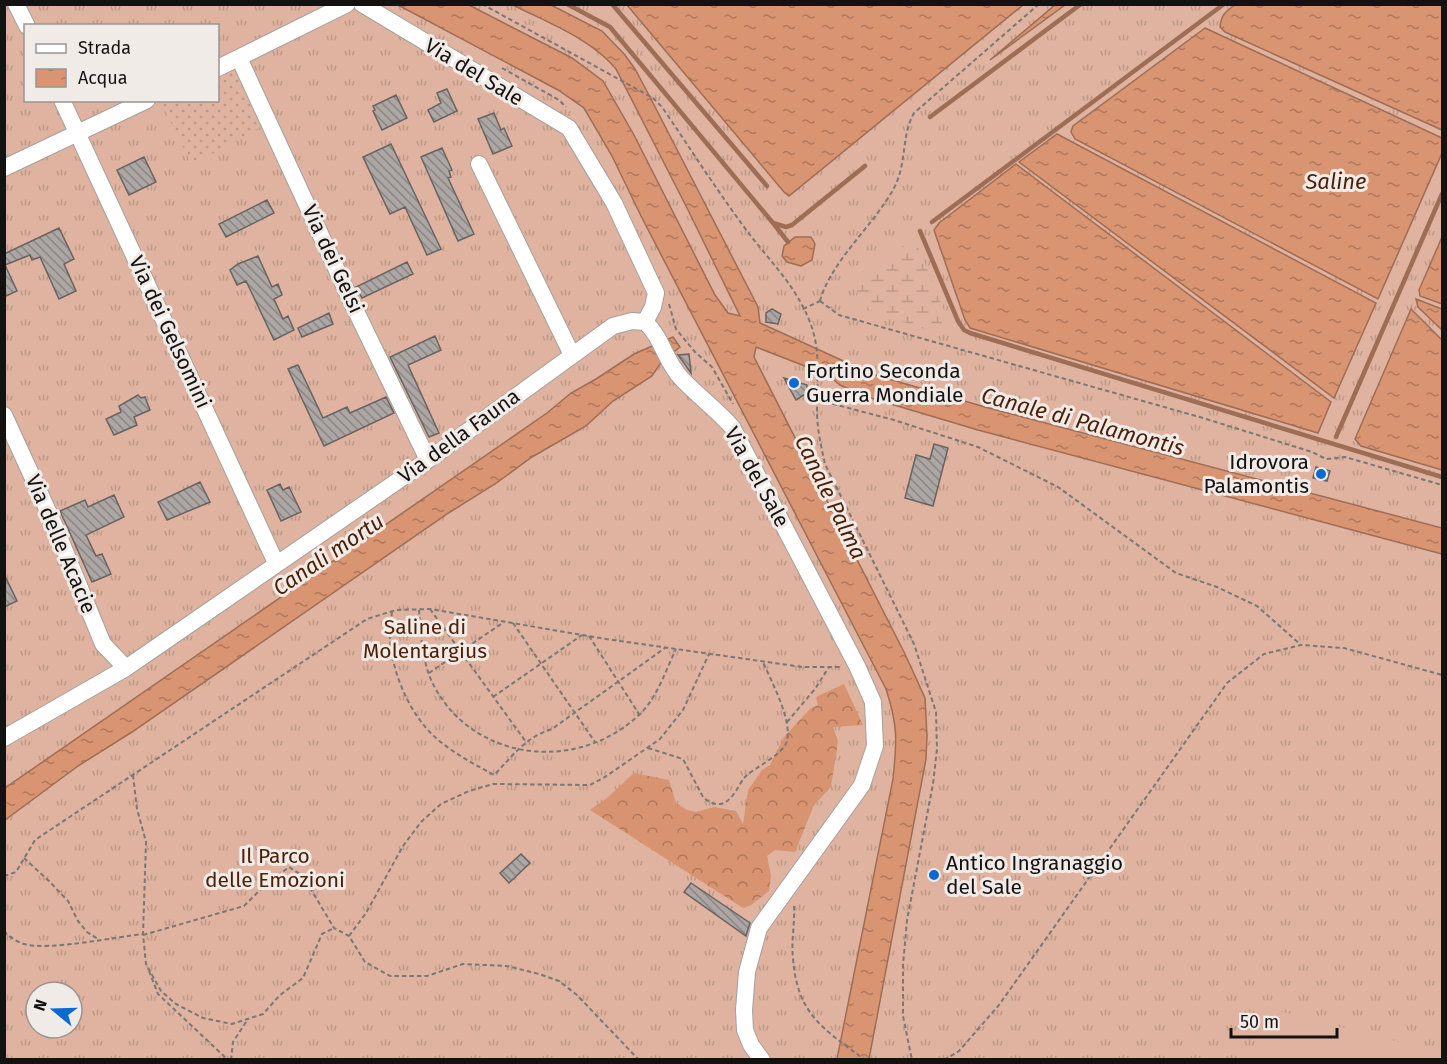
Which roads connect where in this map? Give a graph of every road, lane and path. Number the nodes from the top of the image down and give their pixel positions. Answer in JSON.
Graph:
{"nodes":[{"id":1,"x":16,"y":4,"type":"edge"},
{"id":2,"x":347,"y":4,"type":"edge"},
{"id":3,"x":362,"y":4,"type":"edge"},
{"id":4,"x":482,"y":4,"type":"edge"},
{"id":5,"x":1040,"y":4,"type":"edge"},
{"id":6,"x":26,"y":24,"type":"edge"},
{"id":7,"x":239,"y":58,"type":"junction"},
{"id":8,"x":219,"y":68,"type":"edge"},
{"id":9,"x":63,"y":102,"type":"edge"},
{"id":10,"x":143,"y":102,"type":"edge"},
{"id":11,"x":78,"y":133,"type":"junction"},
{"id":12,"x":479,"y":164,"type":"dead end"},
{"id":13,"x":4,"y":168,"type":"edge"},
{"id":14,"x":820,"y":301,"type":"junction"},
{"id":15,"x":803,"y":309,"type":"junction"},
{"id":16,"x":645,"y":322,"type":"junction"},
{"id":17,"x":572,"y":355,"type":"junction"},
{"id":18,"x":818,"y":400,"type":"junction"},
{"id":19,"x":4,"y":415,"type":"edge"},
{"id":20,"x":428,"y":460,"type":"junction"},
{"id":21,"x":1443,"y":485,"type":"edge"},
{"id":22,"x":276,"y":563,"type":"junction"},
{"id":23,"x":419,"y":609,"type":"junction"},
{"id":24,"x":430,"y":609,"type":"junction"},
{"id":25,"x":392,"y":612,"type":"junction"},
{"id":26,"x":504,"y":622,"type":"junction"},
{"id":27,"x":513,"y":623,"type":"junction"},
{"id":28,"x":582,"y":635,"type":"junction"},
{"id":29,"x":589,"y":636,"type":"junction"},
{"id":30,"x":1301,"y":645,"type":"junction"},
{"id":31,"x":665,"y":648,"type":"junction"},
{"id":32,"x":676,"y":649,"type":"junction"},
{"id":33,"x":461,"y":651,"type":"junction"},
{"id":34,"x":709,"y":654,"type":"junction"},
{"id":35,"x":763,"y":662,"type":"junction"},
{"id":36,"x":541,"y":664,"type":"junction"},
{"id":37,"x":857,"y":666,"type":"junction"},
{"id":38,"x":829,"y":667,"type":"junction"},
{"id":39,"x":126,"y":668,"type":"junction"},
{"id":40,"x":429,"y":673,"type":"junction"},
{"id":41,"x":1443,"y":675,"type":"edge"},
{"id":42,"x":618,"y":682,"type":"junction"},
{"id":43,"x":493,"y":697,"type":"junction"},
{"id":44,"x":575,"y":713,"type":"junction"},
{"id":45,"x":639,"y":714,"type":"junction"},
{"id":46,"x":787,"y":722,"type":"junction"},
{"id":47,"x":4,"y":738,"type":"edge"},
{"id":48,"x":526,"y":742,"type":"junction"},
{"id":49,"x":596,"y":743,"type":"junction"},
{"id":50,"x":648,"y":748,"type":"junction"},
{"id":51,"x":519,"y":750,"type":"junction"},
{"id":52,"x":133,"y":775,"type":"junction"},
{"id":53,"x":24,"y":858,"type":"junction"},
{"id":54,"x":5,"y":876,"type":"edge"},
{"id":55,"x":794,"y":897,"type":"dead end"},
{"id":56,"x":334,"y":928,"type":"junction"},
{"id":57,"x":4,"y":931,"type":"edge"},
{"id":58,"x":143,"y":935,"type":"junction"},
{"id":59,"x":349,"y":936,"type":"junction"},
{"id":60,"x":99,"y":939,"type":"junction"},
{"id":61,"x":146,"y":964,"type":"junction"},
{"id":62,"x":249,"y":1018,"type":"junction"},
{"id":63,"x":230,"y":1059,"type":"edge"},
{"id":64,"x":639,"y":1059,"type":"edge"},
{"id":65,"x":762,"y":1059,"type":"edge"},
{"id":66,"x":865,"y":1059,"type":"edge"},
{"id":67,"x":912,"y":1059,"type":"edge"},
{"id":68,"x":944,"y":1059,"type":"edge"}],
"edges":[{"from":1,"to":6,"type":"street"},
{"from":2,"to":7,"type":"street"},
{"from":3,"to":16,"type":"street","name":"Via del Sale"},
{"from":4,"to":15,"type":"path"},
{"from":5,"to":14,"type":"path"},
{"from":7,"to":8,"type":"street"},
{"from":7,"to":20,"type":"street","name":"Via dei Gelsi"},
{"from":9,"to":11,"type":"street","name":"Via dei Gelsomini"},
{"from":10,"to":11,"type":"street"},
{"from":11,"to":13,"type":"street"},
{"from":11,"to":22,"type":"street","name":"Via dei Gelsomini"},
{"from":12,"to":17,"type":"street"},
{"from":14,"to":15,"type":"path"},
{"from":14,"to":21,"type":"path"},
{"from":15,"to":18,"type":"path"},
{"from":16,"to":17,"type":"street","name":"Via della Fauna"},
{"from":16,"to":37,"type":"street","name":"Via del Sale"},
{"from":17,"to":20,"type":"street","name":"Via della Fauna"},
{"from":18,"to":30,"type":"path"},
{"from":18,"to":67,"type":"path"},
{"from":19,"to":39,"type":"street","name":"Via delle Acacie"},
{"from":20,"to":22,"type":"street","name":"Via della Fauna"},
{"from":22,"to":39,"type":"street","name":"Via della Fauna"},
{"from":23,"to":24,"type":"path"},
{"from":23,"to":25,"type":"path"},
{"from":23,"to":40,"type":"path"},
{"from":24,"to":26,"type":"path"},
{"from":24,"to":33,"type":"path"},
{"from":25,"to":51,"type":"path"},
{"from":25,"to":52,"type":"path"},
{"from":26,"to":27,"type":"path"},
{"from":26,"to":33,"type":"path"},
{"from":27,"to":28,"type":"path"},
{"from":27,"to":36,"type":"path"},
{"from":28,"to":29,"type":"path"},
{"from":28,"to":36,"type":"path"},
{"from":29,"to":31,"type":"path"},
{"from":29,"to":42,"type":"path"},
{"from":30,"to":41,"type":"path"},
{"from":30,"to":68,"type":"path"},
{"from":31,"to":32,"type":"path"},
{"from":31,"to":42,"type":"path"},
{"from":32,"to":34,"type":"path"},
{"from":32,"to":45,"type":"path"},
{"from":33,"to":40,"type":"path"},
{"from":33,"to":43,"type":"path"},
{"from":34,"to":35,"type":"path"},
{"from":34,"to":50,"type":"path"},
{"from":35,"to":38,"type":"path"},
{"from":35,"to":46,"type":"path"},
{"from":36,"to":43,"type":"path"},
{"from":36,"to":44,"type":"path"},
{"from":37,"to":38,"type":"path"},
{"from":37,"to":65,"type":"street","name":"Via del Sale"},
{"from":38,"to":46,"type":"path"},
{"from":39,"to":47,"type":"street","name":"Via della Fauna"},
{"from":40,"to":51,"type":"path"},
{"from":42,"to":44,"type":"path"},
{"from":42,"to":45,"type":"path"},
{"from":43,"to":48,"type":"path"},
{"from":44,"to":48,"type":"path"},
{"from":44,"to":49,"type":"path"},
{"from":45,"to":49,"type":"path"},
{"from":46,"to":50,"type":"path"},
{"from":48,"to":51,"type":"path"},
{"from":49,"to":51,"type":"path"},
{"from":50,"to":59,"type":"path"},
{"from":52,"to":53,"type":"path"},
{"from":52,"to":58,"type":"path"},
{"from":53,"to":54,"type":"path"},
{"from":53,"to":60,"type":"path"},
{"from":55,"to":66,"type":"path"},
{"from":56,"to":58,"type":"path"},
{"from":56,"to":59,"type":"path"},
{"from":56,"to":62,"type":"path"},
{"from":57,"to":60,"type":"path"},
{"from":58,"to":60,"type":"path"},
{"from":58,"to":61,"type":"path"},
{"from":59,"to":64,"type":"path"},
{"from":61,"to":62,"type":"path"},
{"from":61,"to":63,"type":"path"},
{"from":62,"to":63,"type":"path"}]}
